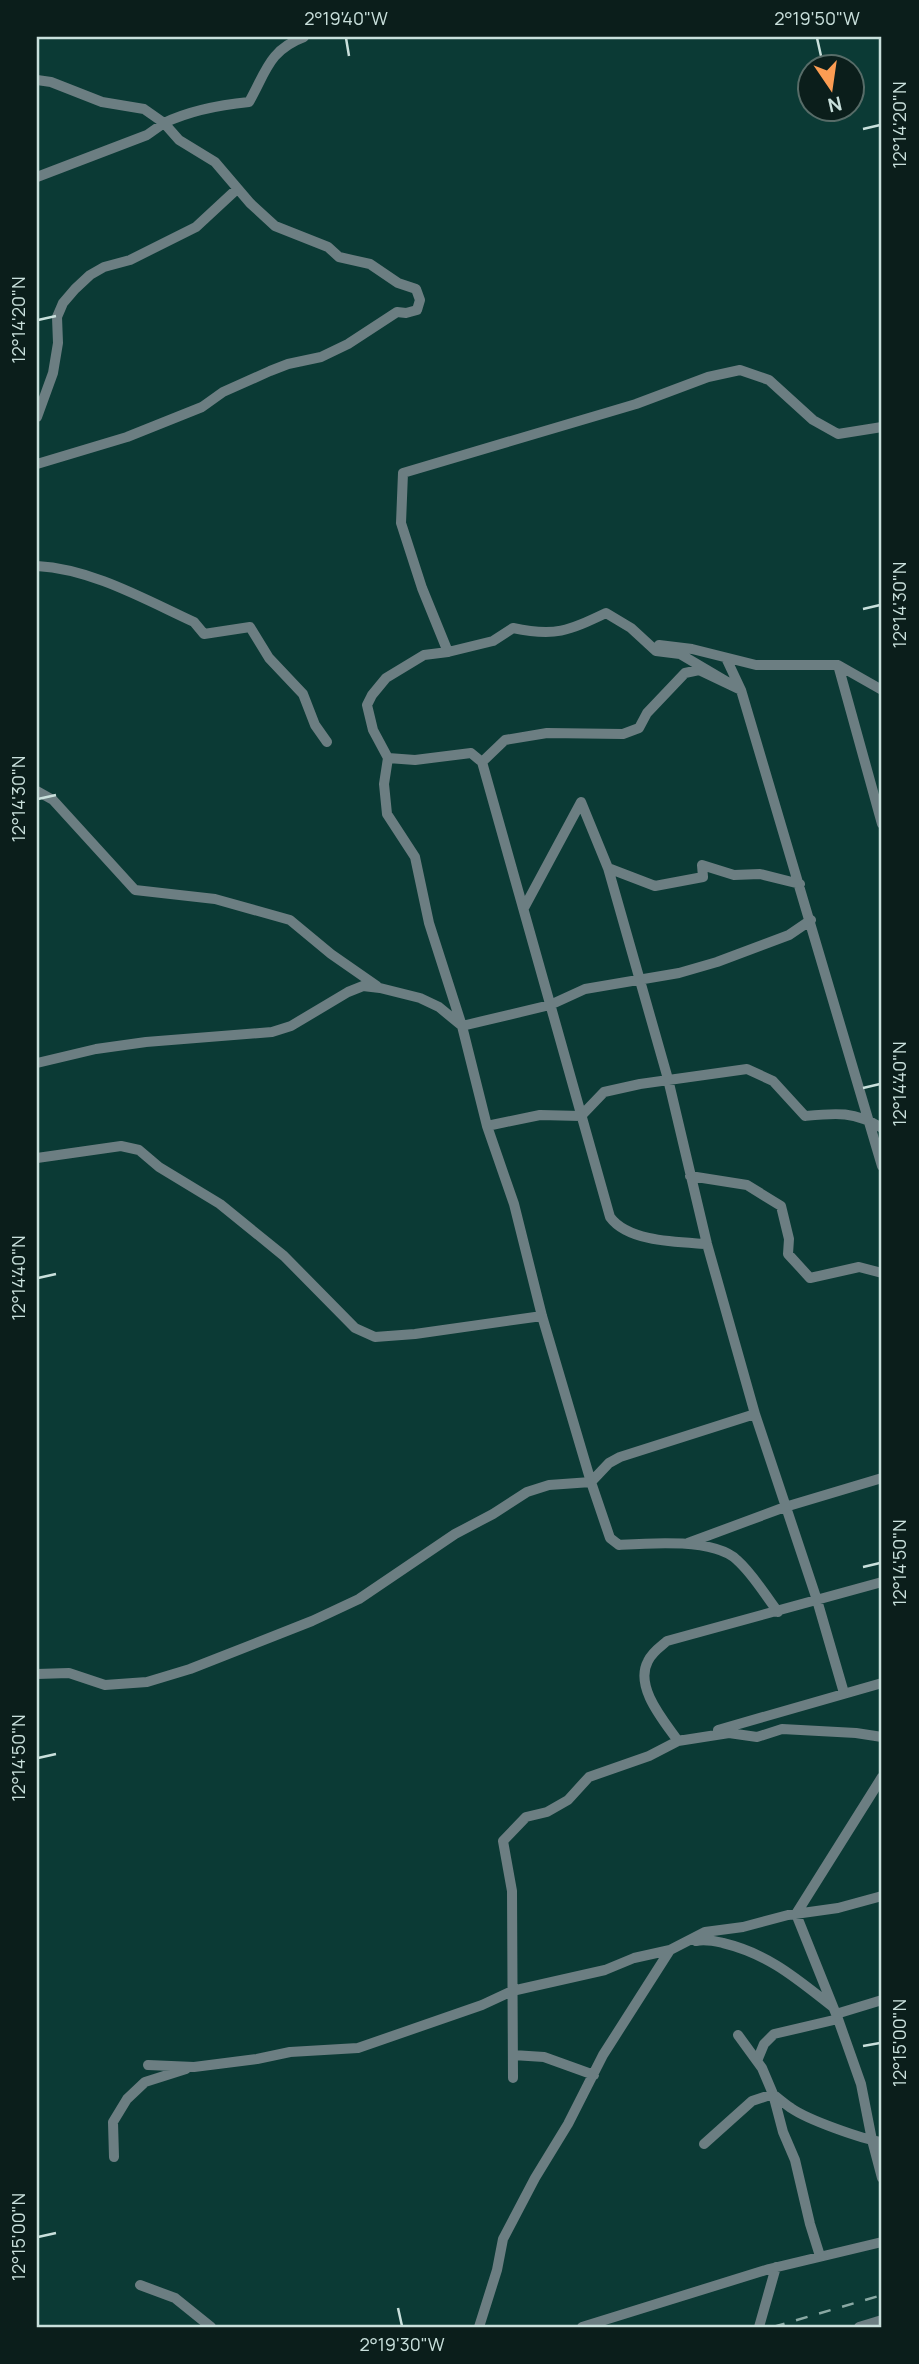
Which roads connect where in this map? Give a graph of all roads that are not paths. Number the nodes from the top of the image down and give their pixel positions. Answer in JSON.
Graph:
{"nodes":[{"id":1,"x":304,"y":37,"type":"edge"},
{"id":2,"x":37,"y":80,"type":"edge"},
{"id":3,"x":164,"y":123,"type":"junction"},
{"id":4,"x":37,"y":177,"type":"edge"},
{"id":5,"x":237,"y":189,"type":"junction"},
{"id":6,"x":37,"y":417,"type":"edge"},
{"id":7,"x":882,"y":427,"type":"edge"},
{"id":8,"x":37,"y":464,"type":"edge"},
{"id":9,"x":37,"y":566,"type":"edge"},
{"id":10,"x":648,"y":643,"type":"junction"},
{"id":11,"x":448,"y":652,"type":"junction"},
{"id":12,"x":726,"y":658,"type":"junction"},
{"id":13,"x":838,"y":665,"type":"junction"},
{"id":14,"x":741,"y":690,"type":"junction"},
{"id":15,"x":882,"y":690,"type":"edge"},
{"id":16,"x":327,"y":742,"type":"dead end"},
{"id":17,"x":388,"y":758,"type":"junction"},
{"id":18,"x":482,"y":762,"type":"junction"},
{"id":19,"x":37,"y":791,"type":"edge"},
{"id":20,"x":882,"y":824,"type":"edge"},
{"id":21,"x":608,"y":868,"type":"junction"},
{"id":22,"x":800,"y":884,"type":"junction"},
{"id":23,"x":524,"y":908,"type":"junction"},
{"id":24,"x":811,"y":920,"type":"junction"},
{"id":25,"x":640,"y":981,"type":"junction"},
{"id":26,"x":380,"y":988,"type":"junction"},
{"id":27,"x":550,"y":1005,"type":"junction"},
{"id":28,"x":461,"y":1026,"type":"junction"},
{"id":29,"x":37,"y":1063,"type":"edge"},
{"id":30,"x":668,"y":1079,"type":"junction"},
{"id":31,"x":581,"y":1116,"type":"junction"},
{"id":32,"x":869,"y":1120,"type":"junction"},
{"id":33,"x":488,"y":1126,"type":"junction"},
{"id":34,"x":882,"y":1128,"type":"edge"},
{"id":35,"x":37,"y":1157,"type":"edge"},
{"id":36,"x":882,"y":1166,"type":"edge"},
{"id":37,"x":690,"y":1176,"type":"junction"},
{"id":38,"x":707,"y":1244,"type":"junction"},
{"id":39,"x":882,"y":1273,"type":"edge"},
{"id":40,"x":542,"y":1317,"type":"junction"},
{"id":41,"x":755,"y":1414,"type":"junction"},
{"id":42,"x":882,"y":1478,"type":"edge"},
{"id":43,"x":591,"y":1482,"type":"junction"},
{"id":44,"x":785,"y":1507,"type":"junction"},
{"id":45,"x":688,"y":1543,"type":"junction"},
{"id":46,"x":882,"y":1582,"type":"edge"},
{"id":47,"x":817,"y":1600,"type":"junction"},
{"id":48,"x":778,"y":1612,"type":"junction"},
{"id":49,"x":37,"y":1674,"type":"edge"},
{"id":50,"x":882,"y":1683,"type":"edge"},
{"id":51,"x":844,"y":1693,"type":"junction"},
{"id":52,"x":882,"y":1737,"type":"edge"},
{"id":53,"x":678,"y":1741,"type":"junction"},
{"id":54,"x":882,"y":1777,"type":"edge"},
{"id":55,"x":882,"y":1896,"type":"edge"},
{"id":56,"x":796,"y":1914,"type":"junction"},
{"id":57,"x":684,"y":1942,"type":"junction"},
{"id":58,"x":670,"y":1950,"type":"junction"},
{"id":59,"x":512,"y":1991,"type":"junction"},
{"id":60,"x":882,"y":2000,"type":"edge"},
{"id":61,"x":836,"y":2013,"type":"junction"},
{"id":62,"x":738,"y":2035,"type":"dead end"},
{"id":63,"x":513,"y":2056,"type":"junction"},
{"id":64,"x":757,"y":2061,"type":"junction"},
{"id":65,"x":148,"y":2066,"type":"dead end"},
{"id":66,"x":194,"y":2067,"type":"junction"},
{"id":67,"x":594,"y":2075,"type":"junction"},
{"id":68,"x":513,"y":2078,"type":"dead end"},
{"id":69,"x":773,"y":2094,"type":"junction"},
{"id":70,"x":877,"y":2141,"type":"edge"},
{"id":71,"x":704,"y":2144,"type":"dead end"},
{"id":72,"x":114,"y":2157,"type":"dead end"},
{"id":73,"x":882,"y":2178,"type":"edge"},
{"id":74,"x":882,"y":2242,"type":"edge"},
{"id":75,"x":820,"y":2256,"type":"junction"},
{"id":76,"x":776,"y":2267,"type":"junction"},
{"id":77,"x":140,"y":2286,"type":"dead end"},
{"id":78,"x":882,"y":2320,"type":"edge"},
{"id":79,"x":211,"y":2327,"type":"edge"},
{"id":80,"x":479,"y":2327,"type":"edge"},
{"id":81,"x":582,"y":2327,"type":"edge"},
{"id":82,"x":760,"y":2327,"type":"edge"},
{"id":83,"x":859,"y":2327,"type":"edge"}],
"edges":[{"from":1,"to":3,"type":"street"},
{"from":2,"to":3,"type":"street"},
{"from":3,"to":4,"type":"street"},
{"from":3,"to":5,"type":"street"},
{"from":5,"to":6,"type":"street"},
{"from":5,"to":8,"type":"street"},
{"from":7,"to":11,"type":"street"},
{"from":9,"to":16,"type":"street"},
{"from":10,"to":11,"type":"street"},
{"from":10,"to":12,"type":"street"},
{"from":10,"to":14,"type":"street"},
{"from":11,"to":17,"type":"street"},
{"from":12,"to":13,"type":"street"},
{"from":12,"to":14,"type":"street"},
{"from":13,"to":15,"type":"street"},
{"from":13,"to":20,"type":"street"},
{"from":14,"to":18,"type":"street"},
{"from":14,"to":22,"type":"street"},
{"from":17,"to":18,"type":"street"},
{"from":17,"to":28,"type":"street"},
{"from":18,"to":23,"type":"street"},
{"from":19,"to":26,"type":"street"},
{"from":21,"to":22,"type":"street"},
{"from":21,"to":23,"type":"street"},
{"from":21,"to":25,"type":"street"},
{"from":22,"to":24,"type":"street"},
{"from":23,"to":27,"type":"street"},
{"from":24,"to":25,"type":"street"},
{"from":24,"to":32,"type":"street"},
{"from":25,"to":27,"type":"street"},
{"from":25,"to":30,"type":"street"},
{"from":26,"to":28,"type":"street"},
{"from":26,"to":29,"type":"street"},
{"from":27,"to":28,"type":"street"},
{"from":27,"to":31,"type":"street"},
{"from":28,"to":33,"type":"street"},
{"from":30,"to":31,"type":"street"},
{"from":30,"to":32,"type":"street"},
{"from":30,"to":37,"type":"street"},
{"from":31,"to":33,"type":"street"},
{"from":31,"to":38,"type":"street"},
{"from":32,"to":34,"type":"street"},
{"from":32,"to":36,"type":"street"},
{"from":33,"to":40,"type":"street"},
{"from":35,"to":40,"type":"street"},
{"from":37,"to":38,"type":"street"},
{"from":37,"to":39,"type":"street"},
{"from":38,"to":41,"type":"street"},
{"from":40,"to":43,"type":"street"},
{"from":41,"to":43,"type":"street"},
{"from":41,"to":44,"type":"street"},
{"from":42,"to":44,"type":"street"},
{"from":43,"to":45,"type":"street"},
{"from":43,"to":49,"type":"street"},
{"from":44,"to":45,"type":"street"},
{"from":44,"to":47,"type":"street"},
{"from":45,"to":48,"type":"street"},
{"from":46,"to":47,"type":"street"},
{"from":47,"to":48,"type":"street"},
{"from":47,"to":51,"type":"street"},
{"from":48,"to":53,"type":"street"},
{"from":50,"to":51,"type":"street"},
{"from":51,"to":53,"type":"street"},
{"from":52,"to":53,"type":"street"},
{"from":53,"to":59,"type":"street"},
{"from":54,"to":56,"type":"street"},
{"from":55,"to":56,"type":"street"},
{"from":56,"to":57,"type":"street"},
{"from":56,"to":61,"type":"street"},
{"from":57,"to":58,"type":"street"},
{"from":57,"to":61,"type":"street"},
{"from":58,"to":59,"type":"street"},
{"from":58,"to":67,"type":"street"},
{"from":59,"to":63,"type":"street"},
{"from":59,"to":66,"type":"street"},
{"from":60,"to":61,"type":"street"},
{"from":61,"to":64,"type":"street"},
{"from":61,"to":70,"type":"street"},
{"from":62,"to":64,"type":"street"},
{"from":63,"to":67,"type":"street"},
{"from":63,"to":68,"type":"street"},
{"from":64,"to":69,"type":"street"},
{"from":65,"to":66,"type":"street"},
{"from":66,"to":72,"type":"street"},
{"from":67,"to":80,"type":"street"},
{"from":69,"to":70,"type":"street"},
{"from":69,"to":71,"type":"street"},
{"from":69,"to":75,"type":"street"},
{"from":70,"to":73,"type":"street"},
{"from":74,"to":75,"type":"street"},
{"from":75,"to":76,"type":"street"},
{"from":76,"to":81,"type":"street"},
{"from":76,"to":82,"type":"street"},
{"from":77,"to":79,"type":"street"},
{"from":78,"to":83,"type":"street"}]}
